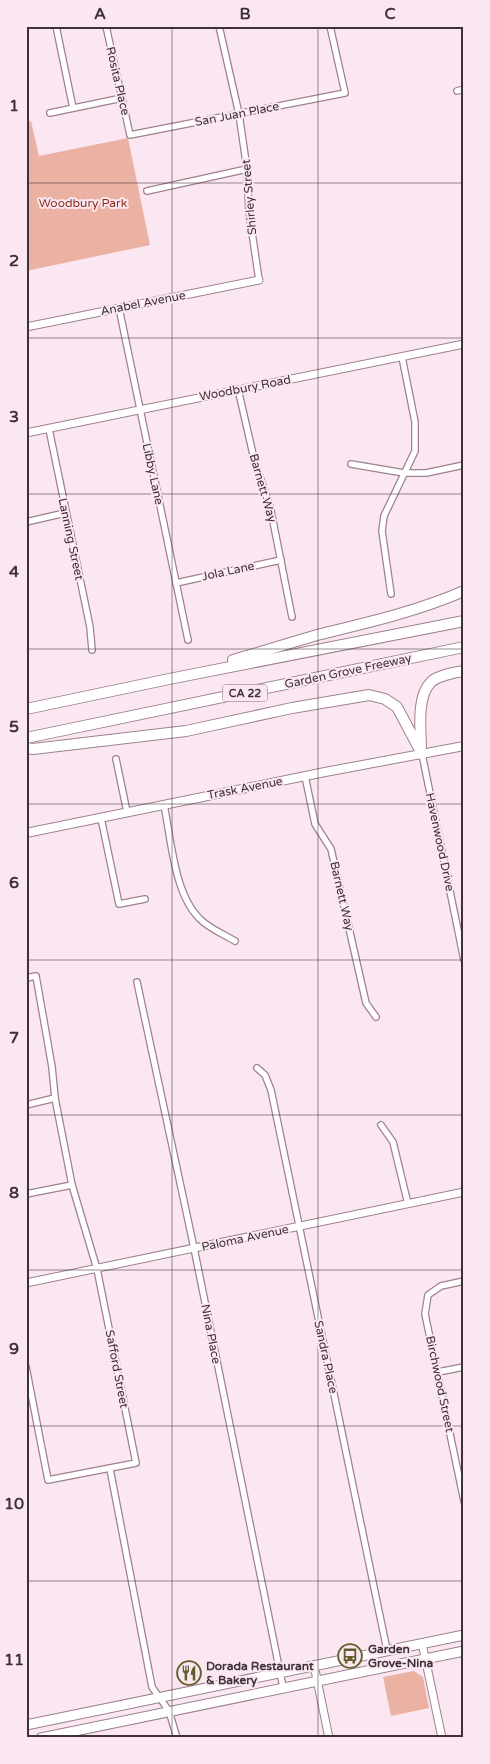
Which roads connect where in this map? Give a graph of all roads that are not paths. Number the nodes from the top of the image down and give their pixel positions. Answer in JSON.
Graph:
{"nodes":[{"id":1,"x":56,"y":26,"type":"edge"},
{"id":2,"x":106,"y":26,"type":"edge"},
{"id":3,"x":219,"y":26,"type":"edge"},
{"id":4,"x":330,"y":26,"type":"edge"},
{"id":5,"x":122,"y":98,"type":"junction"},
{"id":6,"x":73,"y":108,"type":"junction"},
{"id":7,"x":50,"y":112,"type":"dead end"},
{"id":8,"x":239,"y":114,"type":"junction"},
{"id":9,"x":130,"y":135,"type":"joint"},
{"id":10,"x":248,"y":169,"type":"junction"},
{"id":11,"x":147,"y":191,"type":"dead end"},
{"id":12,"x":259,"y":280,"type":"joint"},
{"id":13,"x":119,"y":308,"type":"junction"},
{"id":14,"x":26,"y":327,"type":"edge"},
{"id":15,"x":464,"y":344,"type":"edge"},
{"id":16,"x":402,"y":357,"type":"junction"},
{"id":17,"x":238,"y":389,"type":"junction"},
{"id":18,"x":140,"y":409,"type":"junction"},
{"id":19,"x":49,"y":429,"type":"junction"},
{"id":20,"x":26,"y":434,"type":"edge"},
{"id":21,"x":351,"y":464,"type":"dead end"},
{"id":22,"x":464,"y":465,"type":"edge"},
{"id":23,"x":404,"y":473,"type":"junction"},
{"id":24,"x":65,"y":513,"type":"junction"},
{"id":25,"x":26,"y":522,"type":"edge"},
{"id":26,"x":281,"y":560,"type":"junction"},
{"id":27,"x":176,"y":583,"type":"junction"},
{"id":28,"x":464,"y":590,"type":"edge"},
{"id":29,"x":392,"y":594,"type":"dead end"},
{"id":30,"x":292,"y":617,"type":"dead end"},
{"id":31,"x":464,"y":621,"type":"edge"},
{"id":32,"x":188,"y":640,"type":"dead end"},
{"id":33,"x":464,"y":647,"type":"edge"},
{"id":34,"x":92,"y":650,"type":"dead end"},
{"id":35,"x":464,"y":671,"type":"edge"},
{"id":36,"x":174,"y":678,"type":"junction"},
{"id":37,"x":26,"y":709,"type":"edge"},
{"id":38,"x":26,"y":738,"type":"edge"},
{"id":39,"x":464,"y":746,"type":"edge"},
{"id":40,"x":26,"y":748,"type":"edge"},
{"id":41,"x":422,"y":754,"type":"junction"},
{"id":42,"x":116,"y":759,"type":"dead end"},
{"id":43,"x":305,"y":776,"type":"junction"},
{"id":44,"x":164,"y":805,"type":"junction"},
{"id":45,"x":127,"y":812,"type":"junction"},
{"id":46,"x":101,"y":818,"type":"junction"},
{"id":47,"x":26,"y":833,"type":"edge"},
{"id":48,"x":145,"y":899,"type":"dead end"},
{"id":49,"x":234,"y":941,"type":"dead end"},
{"id":50,"x":464,"y":960,"type":"edge"},
{"id":51,"x":26,"y":978,"type":"edge"},
{"id":52,"x":137,"y":982,"type":"dead end"},
{"id":53,"x":376,"y":1017,"type":"dead end"},
{"id":54,"x":257,"y":1068,"type":"dead end"},
{"id":55,"x":55,"y":1098,"type":"junction"},
{"id":56,"x":26,"y":1105,"type":"edge"},
{"id":57,"x":381,"y":1125,"type":"dead end"},
{"id":58,"x":72,"y":1185,"type":"junction"},
{"id":59,"x":464,"y":1192,"type":"edge"},
{"id":60,"x":26,"y":1194,"type":"edge"},
{"id":61,"x":408,"y":1204,"type":"junction"},
{"id":62,"x":300,"y":1227,"type":"junction"},
{"id":63,"x":194,"y":1248,"type":"junction"},
{"id":64,"x":97,"y":1269,"type":"junction"},
{"id":65,"x":464,"y":1281,"type":"edge"},
{"id":66,"x":26,"y":1283,"type":"edge"},
{"id":67,"x":26,"y":1367,"type":"edge"},
{"id":68,"x":464,"y":1367,"type":"edge"},
{"id":69,"x":438,"y":1372,"type":"junction"},
{"id":70,"x":110,"y":1469,"type":"junction"},
{"id":71,"x":464,"y":1501,"type":"edge"},
{"id":72,"x":464,"y":1635,"type":"edge"},
{"id":73,"x":422,"y":1643,"type":"junction"},
{"id":74,"x":387,"y":1650,"type":"junction"},
{"id":75,"x":464,"y":1651,"type":"edge"},
{"id":76,"x":426,"y":1658,"type":"junction"},
{"id":77,"x":314,"y":1665,"type":"junction"},
{"id":78,"x":280,"y":1672,"type":"junction"},
{"id":79,"x":317,"y":1680,"type":"junction"},
{"id":80,"x":283,"y":1687,"type":"junction"},
{"id":81,"x":161,"y":1697,"type":"junction"},
{"id":82,"x":169,"y":1711,"type":"junction"},
{"id":83,"x":26,"y":1725,"type":"edge"},
{"id":84,"x":42,"y":1738,"type":"edge"},
{"id":85,"x":177,"y":1738,"type":"edge"},
{"id":86,"x":329,"y":1738,"type":"edge"},
{"id":87,"x":442,"y":1738,"type":"edge"}],
"edges":[{"from":1,"to":6,"type":"street"},
{"from":2,"to":5,"type":"street","name":"Rosita Place"},
{"from":3,"to":8,"type":"street","name":"Shirley Street"},
{"from":4,"to":8,"type":"street","name":"San Juan Place"},
{"from":5,"to":6,"type":"street"},
{"from":5,"to":9,"type":"street","name":"Rosita Place"},
{"from":6,"to":7,"type":"street"},
{"from":8,"to":9,"type":"street","name":"San Juan Place"},
{"from":8,"to":10,"type":"street","name":"Shirley Street"},
{"from":10,"to":11,"type":"street"},
{"from":10,"to":12,"type":"street","name":"Shirley Street"},
{"from":12,"to":13,"type":"street","name":"Anabel Avenue"},
{"from":13,"to":14,"type":"street","name":"Anabel Avenue"},
{"from":13,"to":18,"type":"street","name":"Libby Lane"},
{"from":15,"to":16,"type":"street","name":"Woodbury Road"},
{"from":16,"to":17,"type":"street","name":"Woodbury Road"},
{"from":16,"to":23,"type":"street"},
{"from":17,"to":18,"type":"street","name":"Woodbury Road"},
{"from":17,"to":26,"type":"street","name":"Barnett Way"},
{"from":18,"to":19,"type":"street","name":"Woodbury Road"},
{"from":18,"to":27,"type":"street","name":"Libby Lane"},
{"from":19,"to":20,"type":"street","name":"Woodbury Road"},
{"from":19,"to":24,"type":"street","name":"Lanning Street"},
{"from":21,"to":23,"type":"street"},
{"from":22,"to":23,"type":"street"},
{"from":23,"to":29,"type":"street"},
{"from":24,"to":25,"type":"street"},
{"from":24,"to":34,"type":"street","name":"Lanning Street"},
{"from":26,"to":27,"type":"street","name":"Jola Lane"},
{"from":26,"to":30,"type":"street","name":"Barnett Way"},
{"from":27,"to":32,"type":"street","name":"Libby Lane"},
{"from":28,"to":36,"type":"highway"},
{"from":31,"to":36,"type":"highway","name":"Garden Grove Freeway","number":"CA 22"},
{"from":33,"to":38,"type":"highway","name":"Garden Grove Freeway","number":"CA 22"},
{"from":35,"to":41,"type":"highway"},
{"from":36,"to":37,"type":"highway","name":"Garden Grove Freeway","number":"CA 22"},
{"from":39,"to":41,"type":"main road","name":"Trask Avenue"},
{"from":40,"to":41,"type":"highway"},
{"from":41,"to":43,"type":"main road","name":"Trask Avenue"},
{"from":41,"to":50,"type":"street","name":"Havenwood Drive"},
{"from":42,"to":45,"type":"street"},
{"from":43,"to":44,"type":"main road","name":"Trask Avenue"},
{"from":43,"to":53,"type":"street","name":"Barnett Way"},
{"from":44,"to":45,"type":"main road","name":"Trask Avenue"},
{"from":44,"to":49,"type":"street"},
{"from":45,"to":46,"type":"main road","name":"Trask Avenue"},
{"from":46,"to":47,"type":"main road","name":"Trask Avenue"},
{"from":46,"to":48,"type":"street"},
{"from":51,"to":55,"type":"street","name":"Safford Street"},
{"from":52,"to":63,"type":"street","name":"Nina Place"},
{"from":54,"to":62,"type":"street","name":"Sandra Place"},
{"from":55,"to":56,"type":"street"},
{"from":55,"to":58,"type":"street","name":"Safford Street"},
{"from":57,"to":61,"type":"street"},
{"from":58,"to":60,"type":"street"},
{"from":58,"to":64,"type":"street","name":"Safford Street"},
{"from":59,"to":61,"type":"street","name":"Paloma Avenue"},
{"from":61,"to":62,"type":"street","name":"Paloma Avenue"},
{"from":62,"to":63,"type":"street","name":"Paloma Avenue"},
{"from":62,"to":74,"type":"street","name":"Sandra Place"},
{"from":63,"to":64,"type":"street","name":"Paloma Avenue"},
{"from":63,"to":78,"type":"street","name":"Nina Place"},
{"from":64,"to":66,"type":"street","name":"Paloma Avenue"},
{"from":64,"to":70,"type":"street","name":"Safford Street"},
{"from":65,"to":69,"type":"street","name":"Birchwood Street"},
{"from":67,"to":70,"type":"street"},
{"from":68,"to":69,"type":"street"},
{"from":69,"to":71,"type":"street","name":"Birchwood Street"},
{"from":70,"to":81,"type":"street"},
{"from":72,"to":73,"type":"main road"},
{"from":73,"to":74,"type":"main road"},
{"from":73,"to":76,"type":"street"},
{"from":74,"to":77,"type":"main road"},
{"from":75,"to":76,"type":"main road"},
{"from":76,"to":79,"type":"main road"},
{"from":76,"to":87,"type":"street"},
{"from":77,"to":78,"type":"main road"},
{"from":77,"to":79,"type":"street"},
{"from":78,"to":80,"type":"street","name":"Nina Place"},
{"from":78,"to":81,"type":"main road"},
{"from":79,"to":80,"type":"main road"},
{"from":79,"to":86,"type":"street"},
{"from":80,"to":82,"type":"main road"},
{"from":81,"to":82,"type":"street"},
{"from":81,"to":83,"type":"main road"},
{"from":82,"to":84,"type":"main road"},
{"from":82,"to":85,"type":"street"}]}
